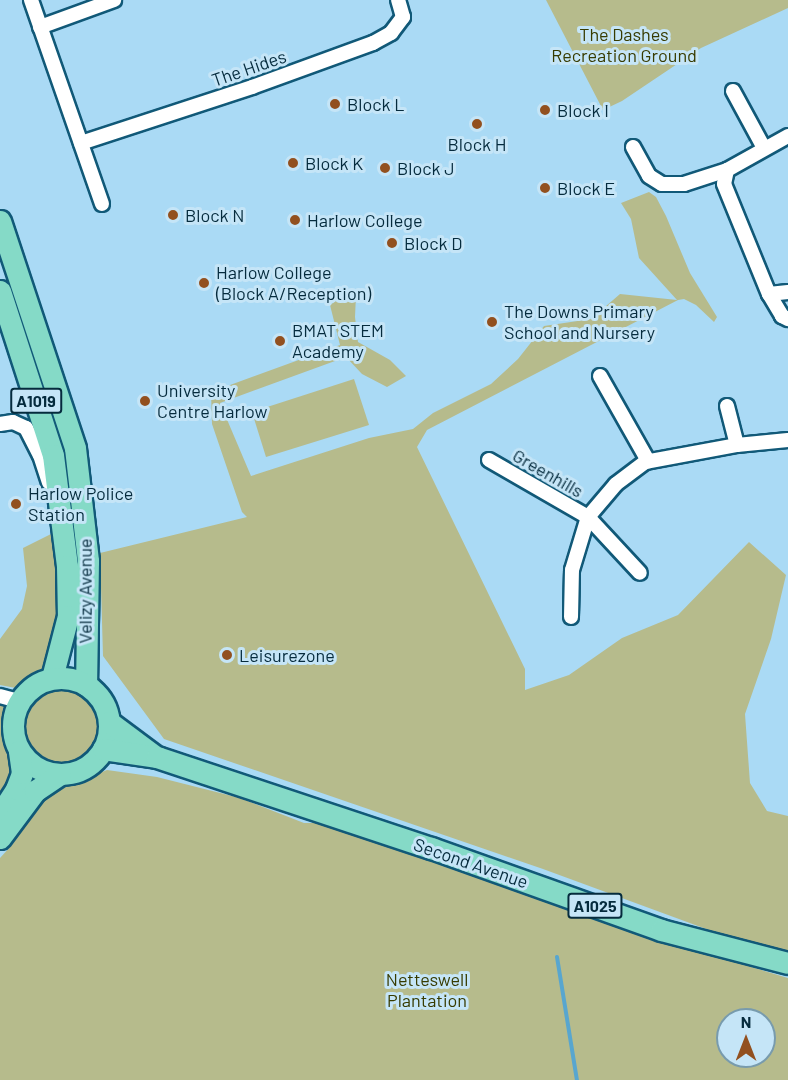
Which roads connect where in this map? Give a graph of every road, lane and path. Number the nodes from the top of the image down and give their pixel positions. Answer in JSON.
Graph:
{"nodes":[{"id":1,"x":31,"y":0,"type":"edge"},
{"id":2,"x":114,"y":0,"type":"edge"},
{"id":3,"x":398,"y":0,"type":"edge"},
{"id":4,"x":40,"y":27,"type":"junction"},
{"id":5,"x":733,"y":91,"type":"dead end"},
{"id":6,"x":788,"y":135,"type":"edge"},
{"id":7,"x":81,"y":142,"type":"junction"},
{"id":8,"x":633,"y":147,"type":"dead end"},
{"id":9,"x":764,"y":148,"type":"junction"},
{"id":10,"x":727,"y":170,"type":"junction"},
{"id":11,"x":102,"y":204,"type":"dead end"},
{"id":12,"x":0,"y":221,"type":"edge"},
{"id":13,"x":0,"y":291,"type":"edge"},
{"id":14,"x":788,"y":292,"type":"edge"},
{"id":15,"x":769,"y":294,"type":"junction"},
{"id":16,"x":788,"y":319,"type":"edge"},
{"id":17,"x":600,"y":376,"type":"dead end"},
{"id":18,"x":727,"y":406,"type":"dead end"},
{"id":19,"x":0,"y":424,"type":"edge"},
{"id":20,"x":788,"y":440,"type":"edge"},
{"id":21,"x":737,"y":445,"type":"junction"},
{"id":22,"x":489,"y":460,"type":"dead end"},
{"id":23,"x":648,"y":461,"type":"junction"},
{"id":24,"x":59,"y":513,"type":"junction"},
{"id":25,"x":588,"y":517,"type":"junction"},
{"id":26,"x":640,"y":573,"type":"dead end"},
{"id":27,"x":571,"y":617,"type":"dead end"},
{"id":28,"x":52,"y":678,"type":"junction"},
{"id":29,"x":86,"y":685,"type":"junction"},
{"id":30,"x":10,"y":699,"type":"edge"},
{"id":31,"x":109,"y":723,"type":"junction"},
{"id":32,"x":103,"y":749,"type":"junction"},
{"id":33,"x":19,"y":751,"type":"junction"},
{"id":34,"x":157,"y":757,"type":"junction"},
{"id":35,"x":60,"y":774,"type":"junction"},
{"id":36,"x":0,"y":814,"type":"edge"},
{"id":37,"x":0,"y":838,"type":"edge"},
{"id":38,"x":788,"y":963,"type":"edge"}],
"edges":[{"from":1,"to":4,"type":"street"},
{"from":2,"to":4,"type":"street"},
{"from":3,"to":7,"type":"street","name":"The Hides"},
{"from":4,"to":7,"type":"street"},
{"from":5,"to":9,"type":"street"},
{"from":6,"to":9,"type":"street"},
{"from":7,"to":11,"type":"street"},
{"from":8,"to":10,"type":"street"},
{"from":9,"to":10,"type":"street"},
{"from":10,"to":15,"type":"street"},
{"from":12,"to":29,"type":"main road","name":"Velizy Avenue","number":"A1019"},
{"from":13,"to":24,"type":"main road","name":"Velizy Avenue","number":"A1019"},
{"from":14,"to":15,"type":"street"},
{"from":15,"to":16,"type":"street"},
{"from":17,"to":23,"type":"street"},
{"from":18,"to":21,"type":"street"},
{"from":19,"to":24,"type":"street"},
{"from":20,"to":21,"type":"street","name":"Greenhills"},
{"from":21,"to":23,"type":"street","name":"Greenhills"},
{"from":22,"to":25,"type":"street","name":"Greenhills"},
{"from":23,"to":25,"type":"street","name":"Greenhills"},
{"from":24,"to":28,"type":"main road","name":"Velizy Avenue","number":"A1019"},
{"from":25,"to":26,"type":"street","name":"Greenhills"},
{"from":25,"to":27,"type":"street","name":"Greenhills"},
{"from":28,"to":29,"type":"main road"},
{"from":28,"to":30,"type":"main road"},
{"from":29,"to":31,"type":"main road"},
{"from":30,"to":33,"type":"main road"},
{"from":31,"to":32,"type":"main road"},
{"from":31,"to":34,"type":"main road","name":"Second Avenue","number":"A1025"},
{"from":32,"to":34,"type":"main road","name":"Second Avenue","number":"A1025"},
{"from":32,"to":35,"type":"main road"},
{"from":33,"to":35,"type":"main road"},
{"from":33,"to":36,"type":"main road"},
{"from":34,"to":38,"type":"main road","name":"Second Avenue","number":"A1025"},
{"from":35,"to":37,"type":"main road"}]}
